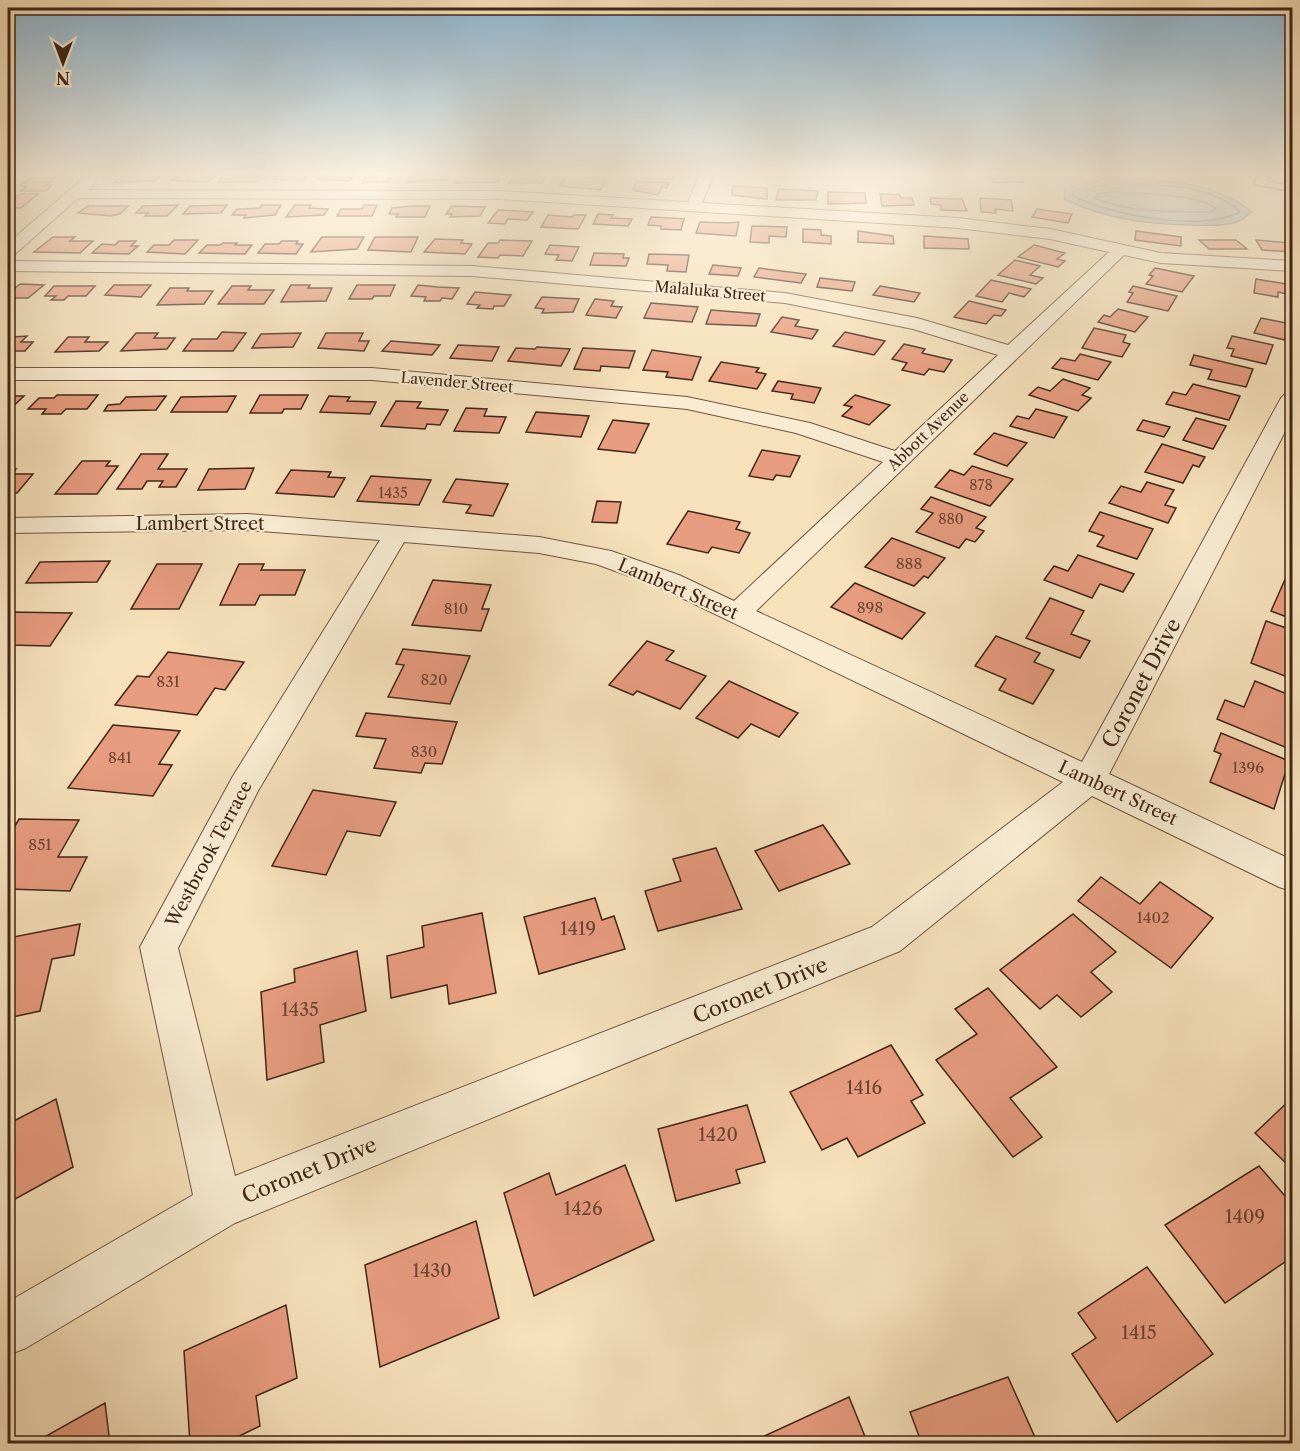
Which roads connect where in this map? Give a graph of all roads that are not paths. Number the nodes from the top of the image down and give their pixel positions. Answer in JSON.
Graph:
{"nodes":[{"id":1,"x":1084,"y":242,"type":"edge"},
{"id":2,"x":1120,"y":250,"type":"junction"},
{"id":3,"x":8,"y":266,"type":"edge"},
{"id":4,"x":1293,"y":266,"type":"edge"},
{"id":5,"x":1010,"y":352,"type":"junction"},
{"id":6,"x":8,"y":374,"type":"edge"},
{"id":7,"x":1293,"y":398,"type":"edge"},
{"id":8,"x":898,"y":459,"type":"junction"},
{"id":9,"x":8,"y":525,"type":"edge"},
{"id":10,"x":396,"y":534,"type":"junction"},
{"id":11,"x":737,"y":614,"type":"junction"},
{"id":12,"x":1090,"y":780,"type":"junction"},
{"id":13,"x":1293,"y":876,"type":"edge"},
{"id":14,"x":219,"y":1206,"type":"junction"},
{"id":15,"x":8,"y":1330,"type":"edge"}],
"edges":[{"from":1,"to":2,"type":"street"},
{"from":2,"to":4,"type":"street"},
{"from":2,"to":5,"type":"street","name":"Abbott Avenue"},
{"from":3,"to":5,"type":"street","name":"Malaluka Street"},
{"from":5,"to":8,"type":"street","name":"Abbott Avenue"},
{"from":6,"to":8,"type":"street","name":"Lavender Street"},
{"from":7,"to":12,"type":"street","name":"Coronet Drive"},
{"from":8,"to":11,"type":"street","name":"Abbott Avenue"},
{"from":9,"to":10,"type":"street","name":"Lambert Street"},
{"from":10,"to":11,"type":"street","name":"Lambert Street"},
{"from":10,"to":14,"type":"street","name":"Westbrook Terrace"},
{"from":11,"to":12,"type":"street","name":"Lambert Street"},
{"from":12,"to":13,"type":"street","name":"Lambert Street"},
{"from":12,"to":14,"type":"street","name":"Coronet Drive"},
{"from":14,"to":15,"type":"street","name":"Coronet Drive"}]}
